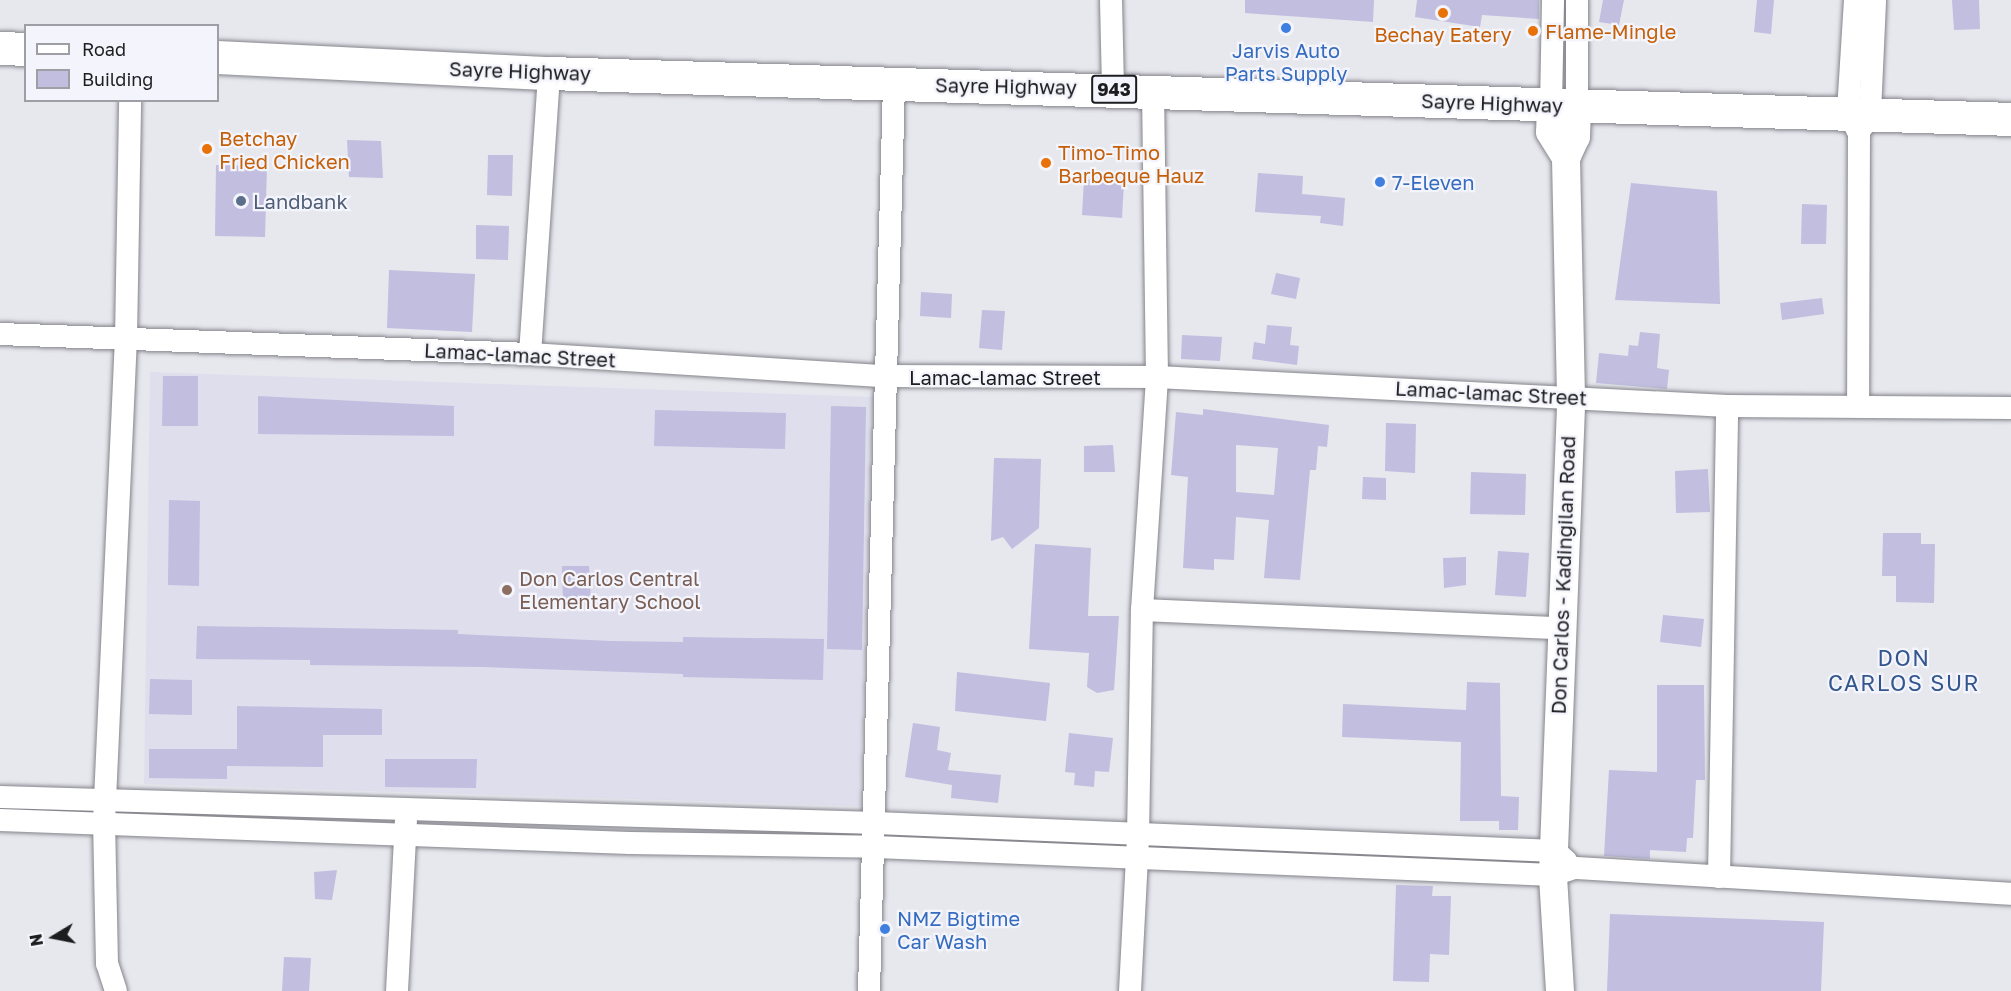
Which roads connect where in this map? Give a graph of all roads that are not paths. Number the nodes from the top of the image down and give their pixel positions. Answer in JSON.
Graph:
{"nodes":[{"id":1,"x":1112,"y":0,"type":"edge"},
{"id":2,"x":1553,"y":0,"type":"edge"},
{"id":3,"x":1577,"y":0,"type":"edge"},
{"id":4,"x":1855,"y":0,"type":"edge"},
{"id":5,"x":1875,"y":0,"type":"edge"},
{"id":6,"x":0,"y":48,"type":"edge"},
{"id":7,"x":24,"y":49,"type":"edge"},
{"id":8,"x":219,"y":57,"type":"edge"},
{"id":9,"x":549,"y":73,"type":"junction"},
{"id":10,"x":894,"y":84,"type":"junction"},
{"id":11,"x":1113,"y":89,"type":"junction"},
{"id":12,"x":1153,"y":89,"type":"junction"},
{"id":13,"x":130,"y":102,"type":"edge"},
{"id":14,"x":1564,"y":106,"type":"junction"},
{"id":15,"x":2011,"y":118,"type":"edge"},
{"id":16,"x":1859,"y":120,"type":"junction"},
{"id":17,"x":0,"y":334,"type":"edge"},
{"id":18,"x":126,"y":338,"type":"junction"},
{"id":19,"x":530,"y":354,"type":"junction"},
{"id":20,"x":884,"y":376,"type":"junction"},
{"id":21,"x":1157,"y":377,"type":"junction"},
{"id":22,"x":1570,"y":397,"type":"junction"},
{"id":23,"x":1726,"y":406,"type":"junction"},
{"id":24,"x":1858,"y":407,"type":"junction"},
{"id":25,"x":2011,"y":408,"type":"edge"},
{"id":26,"x":1142,"y":610,"type":"junction"},
{"id":27,"x":1560,"y":628,"type":"junction"},
{"id":28,"x":0,"y":797,"type":"edge"},
{"id":29,"x":407,"y":808,"type":"junction"},
{"id":30,"x":104,"y":811,"type":"junction"},
{"id":31,"x":0,"y":820,"type":"edge"},
{"id":32,"x":876,"y":823,"type":"junction"},
{"id":33,"x":406,"y":834,"type":"junction"},
{"id":34,"x":1138,"y":846,"type":"junction"},
{"id":35,"x":876,"y":847,"type":"junction"},
{"id":36,"x":1561,"y":865,"type":"junction"},
{"id":37,"x":1719,"y":877,"type":"junction"},
{"id":38,"x":2011,"y":894,"type":"edge"},
{"id":39,"x":116,"y":991,"type":"edge"},
{"id":40,"x":397,"y":991,"type":"edge"},
{"id":41,"x":869,"y":991,"type":"edge"},
{"id":42,"x":1130,"y":991,"type":"edge"},
{"id":43,"x":1560,"y":991,"type":"edge"}],
"edges":[{"from":1,"to":11,"type":"street"},
{"from":2,"to":14,"type":"street"},
{"from":3,"to":14,"type":"street"},
{"from":4,"to":16,"type":"street"},
{"from":5,"to":16,"type":"street"},
{"from":6,"to":7,"type":"highway"},
{"from":8,"to":9,"type":"highway","name":"Sayre Highway","number":"943"},
{"from":9,"to":10,"type":"highway","name":"Sayre Highway","number":"943"},
{"from":9,"to":19,"type":"street"},
{"from":10,"to":11,"type":"highway","name":"Sayre Highway","number":"943"},
{"from":10,"to":20,"type":"street"},
{"from":11,"to":12,"type":"highway","name":"Sayre Highway","number":"943"},
{"from":12,"to":14,"type":"highway","name":"Sayre Highway","number":"943"},
{"from":12,"to":21,"type":"street"},
{"from":13,"to":18,"type":"street"},
{"from":14,"to":16,"type":"highway","name":"Sayre Highway","number":"943"},
{"from":14,"to":22,"type":"main road","name":"Don Carlos - Kadingilan Road"},
{"from":15,"to":16,"type":"highway","name":"Sayre Highway","number":"943"},
{"from":16,"to":24,"type":"street"},
{"from":17,"to":18,"type":"street","name":"Lamac-lamac Street"},
{"from":18,"to":19,"type":"street","name":"Lamac-lamac Street"},
{"from":18,"to":30,"type":"street"},
{"from":19,"to":20,"type":"street","name":"Lamac-lamac Street"},
{"from":20,"to":21,"type":"street","name":"Lamac-lamac Street"},
{"from":20,"to":32,"type":"street"},
{"from":21,"to":22,"type":"street","name":"Lamac-lamac Street"},
{"from":21,"to":26,"type":"street"},
{"from":22,"to":23,"type":"street","name":"Lamac-lamac Street"},
{"from":22,"to":27,"type":"main road","name":"Don Carlos - Kadingilan Road"},
{"from":23,"to":24,"type":"street","name":"Lamac-lamac Street"},
{"from":23,"to":37,"type":"street"},
{"from":24,"to":25,"type":"street","name":"Lamac-lamac Street"},
{"from":26,"to":27,"type":"street"},
{"from":26,"to":34,"type":"street"},
{"from":27,"to":36,"type":"main road","name":"Don Carlos - Kadingilan Road"},
{"from":28,"to":30,"type":"street"},
{"from":29,"to":30,"type":"street"},
{"from":29,"to":32,"type":"street"},
{"from":29,"to":33,"type":"street"},
{"from":30,"to":31,"type":"street"},
{"from":30,"to":33,"type":"street"},
{"from":30,"to":39,"type":"street"},
{"from":32,"to":34,"type":"street"},
{"from":32,"to":35,"type":"street"},
{"from":33,"to":35,"type":"street"},
{"from":33,"to":40,"type":"street"},
{"from":34,"to":35,"type":"street"},
{"from":34,"to":36,"type":"street"},
{"from":34,"to":42,"type":"street"},
{"from":35,"to":41,"type":"street"},
{"from":36,"to":37,"type":"street"},
{"from":36,"to":43,"type":"main road","name":"Don Carlos - Kadingilan Road"},
{"from":37,"to":38,"type":"street"}]}
